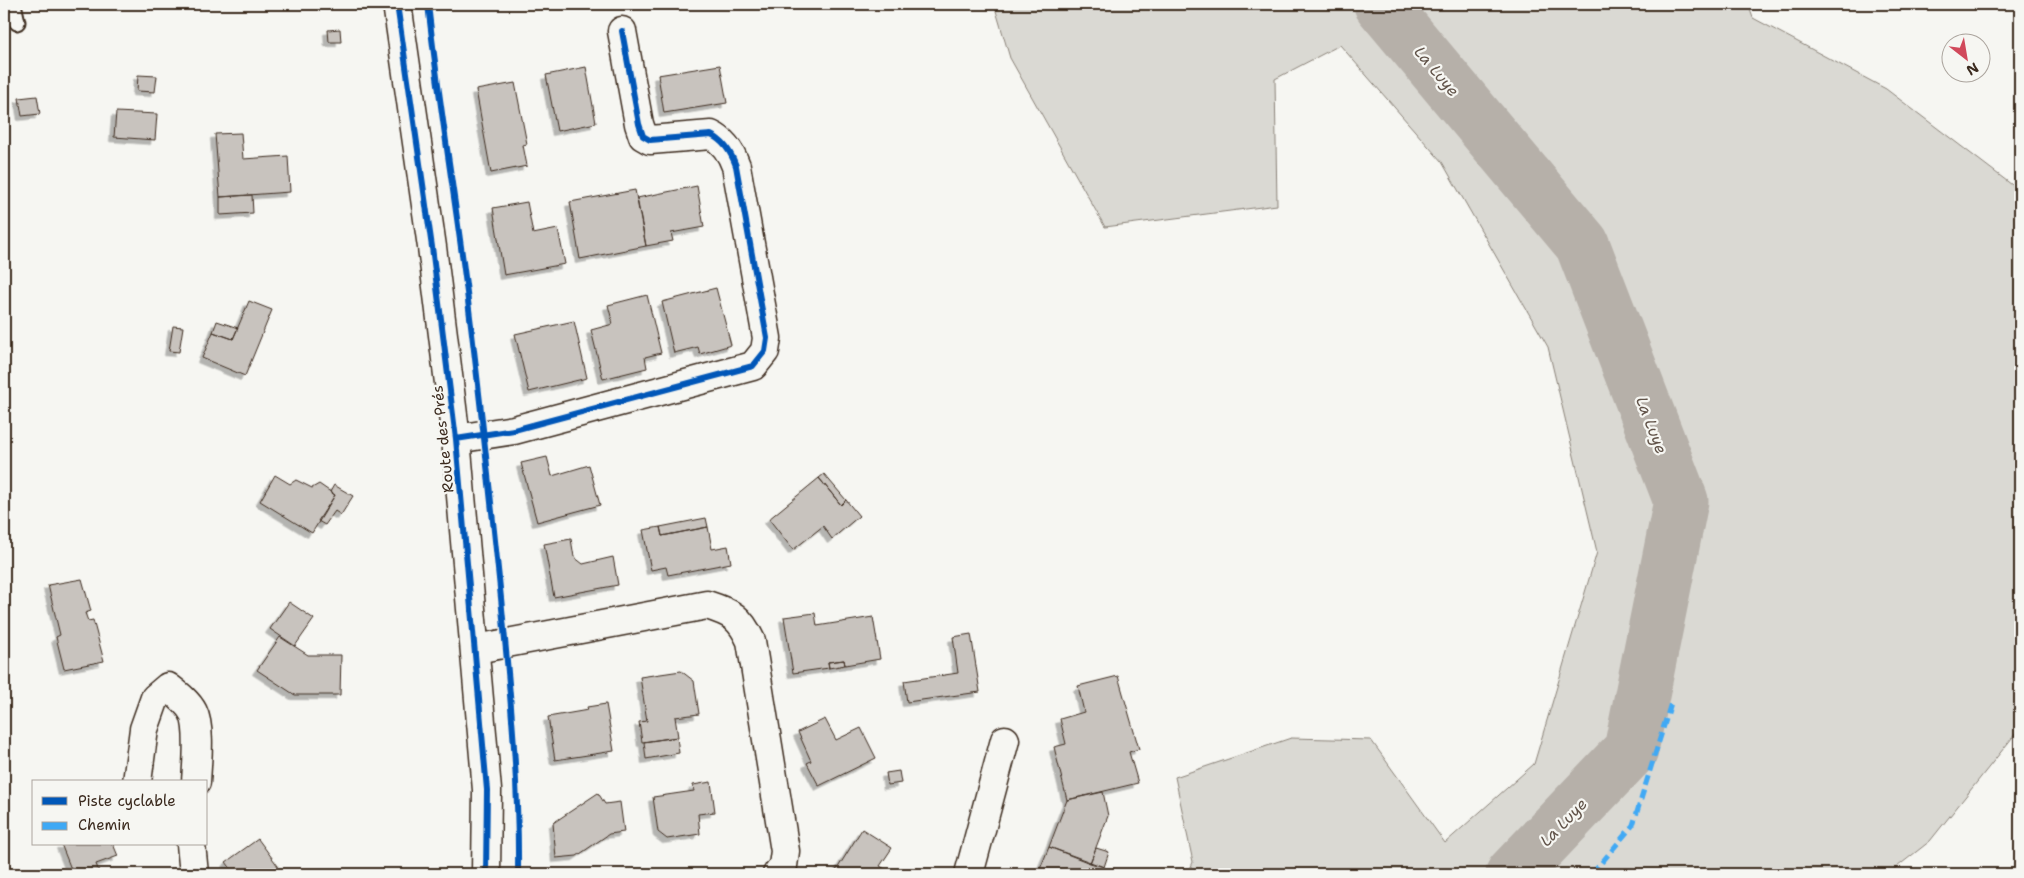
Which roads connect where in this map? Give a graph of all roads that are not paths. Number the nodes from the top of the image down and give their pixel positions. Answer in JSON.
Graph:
{"nodes":[{"id":1,"x":14,"y":4,"type":"edge"},
{"id":2,"x":398,"y":4,"type":"edge"},
{"id":3,"x":17,"y":22,"type":"dead end"},
{"id":4,"x":622,"y":31,"type":"dead end"},
{"id":5,"x":456,"y":439,"type":"junction"},
{"id":6,"x":476,"y":649,"type":"junction"},
{"id":7,"x":1005,"y":740,"type":"dead end"},
{"id":8,"x":136,"y":780,"type":"edge"},
{"id":9,"x":196,"y":780,"type":"edge"},
{"id":10,"x":191,"y":846,"type":"edge"},
{"id":11,"x":194,"y":874,"type":"edge"},
{"id":12,"x":486,"y":874,"type":"edge"},
{"id":13,"x":777,"y":874,"type":"edge"},
{"id":14,"x":969,"y":874,"type":"edge"}],
"edges":[{"from":1,"to":3,"type":"lane"},
{"from":2,"to":5,"type":"street","name":"Route des Prés"},
{"from":4,"to":5,"type":"street"},
{"from":5,"to":6,"type":"street","name":"Route des Prés"},
{"from":6,"to":12,"type":"street","name":"Route des Prés"},
{"from":6,"to":13,"type":"street"},
{"from":7,"to":14,"type":"street"},
{"from":8,"to":9,"type":"street"},
{"from":10,"to":11,"type":"street"}]}
